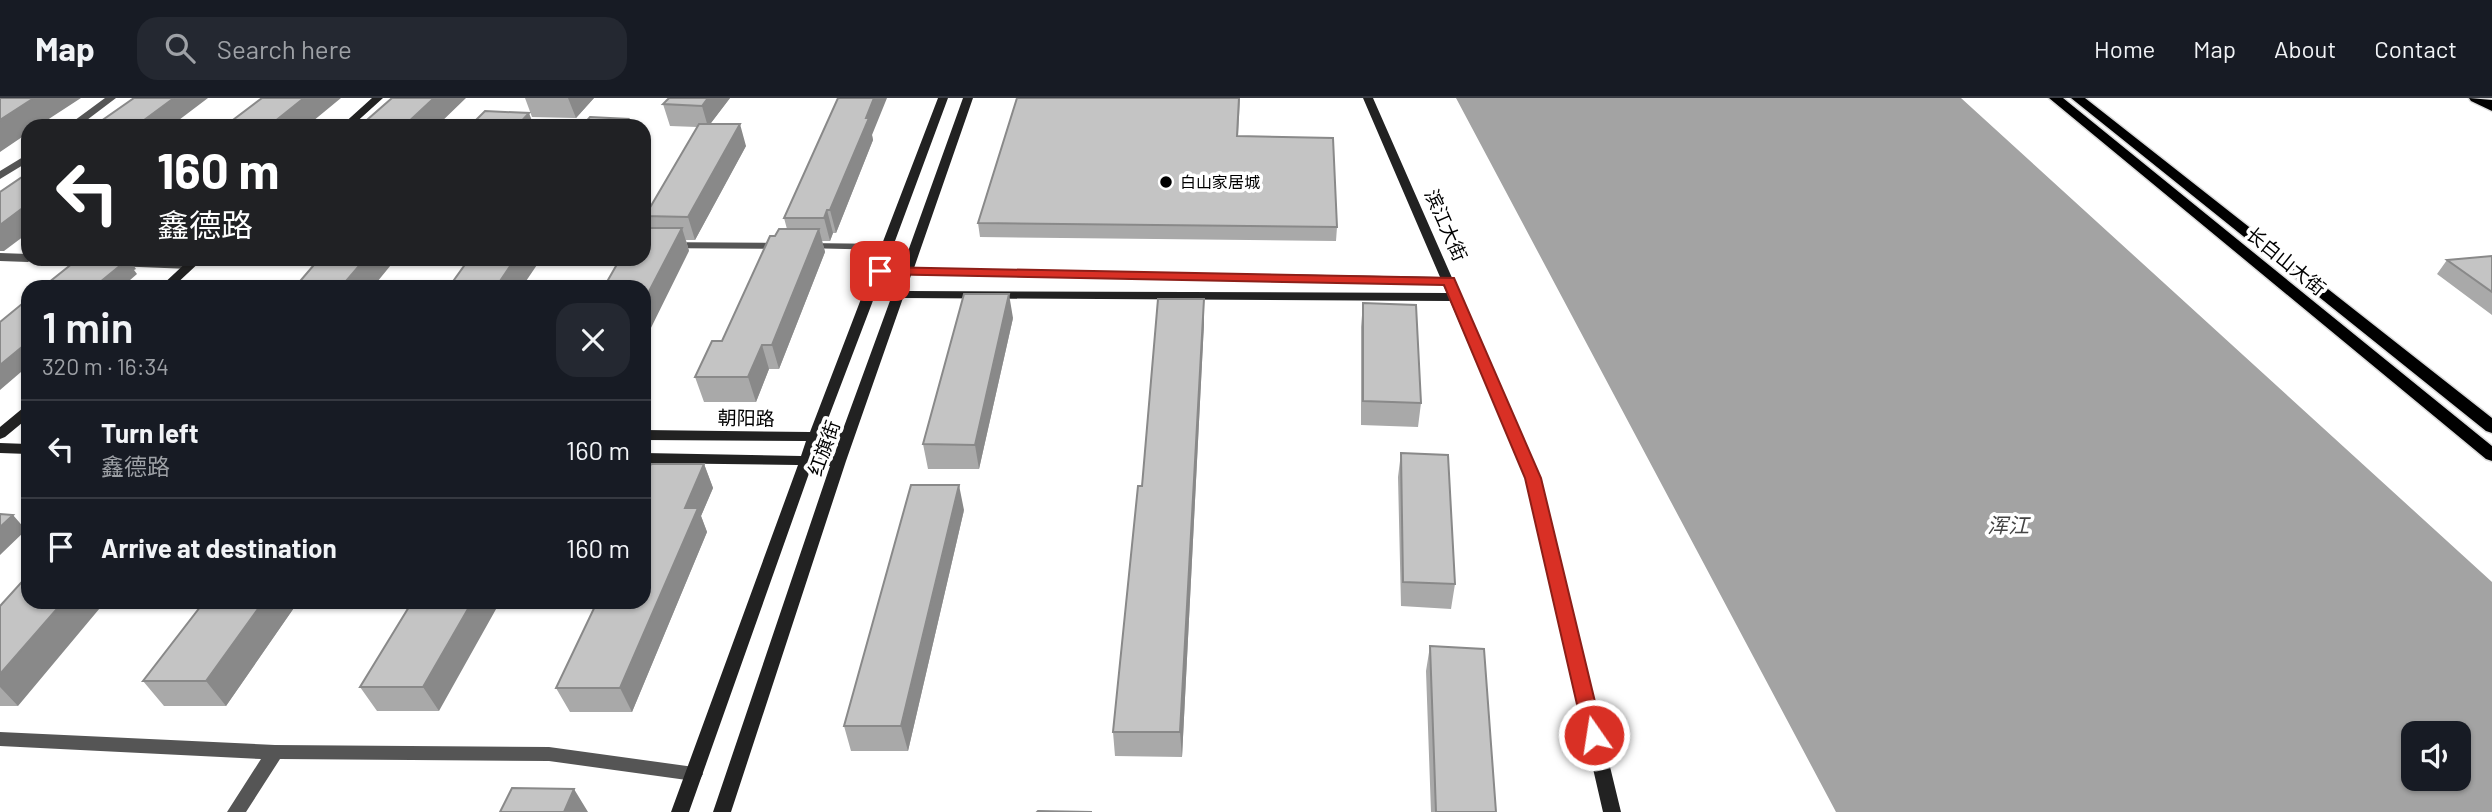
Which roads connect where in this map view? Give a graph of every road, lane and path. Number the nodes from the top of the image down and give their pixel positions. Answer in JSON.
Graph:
{"nodes":[{"id":1,"x":111,"y":98,"type":"edge"},
{"id":2,"x":378,"y":98,"type":"edge"},
{"id":3,"x":943,"y":98,"type":"edge"},
{"id":4,"x":968,"y":98,"type":"edge"},
{"id":5,"x":1368,"y":98,"type":"edge"},
{"id":6,"x":2054,"y":98,"type":"edge"},
{"id":7,"x":2077,"y":98,"type":"edge"},
{"id":8,"x":2476,"y":98,"type":"edge"},
{"id":9,"x":2492,"y":106,"type":"edge"},
{"id":10,"x":82,"y":119,"type":"edge"},
{"id":11,"x":353,"y":119,"type":"edge"},
{"id":12,"x":21,"y":162,"type":"edge"},
{"id":13,"x":0,"y":176,"type":"edge"},
{"id":14,"x":651,"y":246,"type":"edge"},
{"id":15,"x":889,"y":247,"type":"junction"},
{"id":16,"x":0,"y":257,"type":"edge"},
{"id":17,"x":21,"y":258,"type":"edge"},
{"id":18,"x":189,"y":266,"type":"edge"},
{"id":19,"x":880,"y":271,"type":"junction"},
{"id":20,"x":908,"y":272,"type":"junction"},
{"id":21,"x":174,"y":280,"type":"edge"},
{"id":22,"x":1449,"y":281,"type":"junction"},
{"id":23,"x":872,"y":294,"type":"junction"},
{"id":24,"x":900,"y":294,"type":"junction"},
{"id":25,"x":1456,"y":297,"type":"junction"},
{"id":26,"x":6,"y":424,"type":"edge"},
{"id":27,"x":2492,"y":427,"type":"edge"},
{"id":28,"x":0,"y":434,"type":"edge"},
{"id":29,"x":651,"y":436,"type":"edge"},
{"id":30,"x":848,"y":437,"type":"junction"},
{"id":31,"x":814,"y":439,"type":"junction"},
{"id":32,"x":0,"y":449,"type":"edge"},
{"id":33,"x":21,"y":449,"type":"edge"},
{"id":34,"x":2492,"y":455,"type":"edge"},
{"id":35,"x":651,"y":458,"type":"edge"},
{"id":36,"x":806,"y":460,"type":"junction"},
{"id":37,"x":839,"y":461,"type":"junction"},
{"id":38,"x":0,"y":739,"type":"edge"},
{"id":39,"x":275,"y":752,"type":"junction"},
{"id":40,"x":694,"y":774,"type":"junction"},
{"id":41,"x":236,"y":812,"type":"edge"},
{"id":42,"x":680,"y":812,"type":"edge"},
{"id":43,"x":722,"y":812,"type":"edge"},
{"id":44,"x":1612,"y":812,"type":"edge"}],
"edges":[{"from":1,"to":10,"type":"street"},
{"from":2,"to":11,"type":"street"},
{"from":3,"to":15,"type":"street"},
{"from":4,"to":20,"type":"street","name":"红旗街"},
{"from":5,"to":22,"type":"street","name":"滨江大街"},
{"from":6,"to":34,"type":"main road","name":"长白山大街"},
{"from":7,"to":27,"type":"main road","name":"长白山大街"},
{"from":8,"to":9,"type":"highway"},
{"from":12,"to":13,"type":"street"},
{"from":14,"to":15,"type":"street"},
{"from":15,"to":19,"type":"street"},
{"from":16,"to":17,"type":"street"},
{"from":18,"to":21,"type":"street"},
{"from":19,"to":20,"type":"street"},
{"from":19,"to":23,"type":"street"},
{"from":20,"to":22,"type":"street"},
{"from":20,"to":24,"type":"street","name":"红旗街"},
{"from":22,"to":25,"type":"street","name":"滨江大街"},
{"from":23,"to":24,"type":"street"},
{"from":23,"to":31,"type":"street"},
{"from":24,"to":25,"type":"street"},
{"from":24,"to":30,"type":"street","name":"红旗街"},
{"from":25,"to":44,"type":"street","name":"滨江大街"},
{"from":26,"to":28,"type":"street"},
{"from":29,"to":31,"type":"street","name":"朝阳路"},
{"from":30,"to":31,"type":"street","name":"朝阳路"},
{"from":30,"to":37,"type":"street","name":"红旗街"},
{"from":31,"to":36,"type":"street"},
{"from":32,"to":33,"type":"street"},
{"from":35,"to":36,"type":"street"},
{"from":36,"to":37,"type":"street"},
{"from":36,"to":40,"type":"street"},
{"from":37,"to":43,"type":"street","name":"红旗街"},
{"from":38,"to":39,"type":"street"},
{"from":39,"to":40,"type":"street"},
{"from":39,"to":41,"type":"street"},
{"from":40,"to":42,"type":"street"}]}
